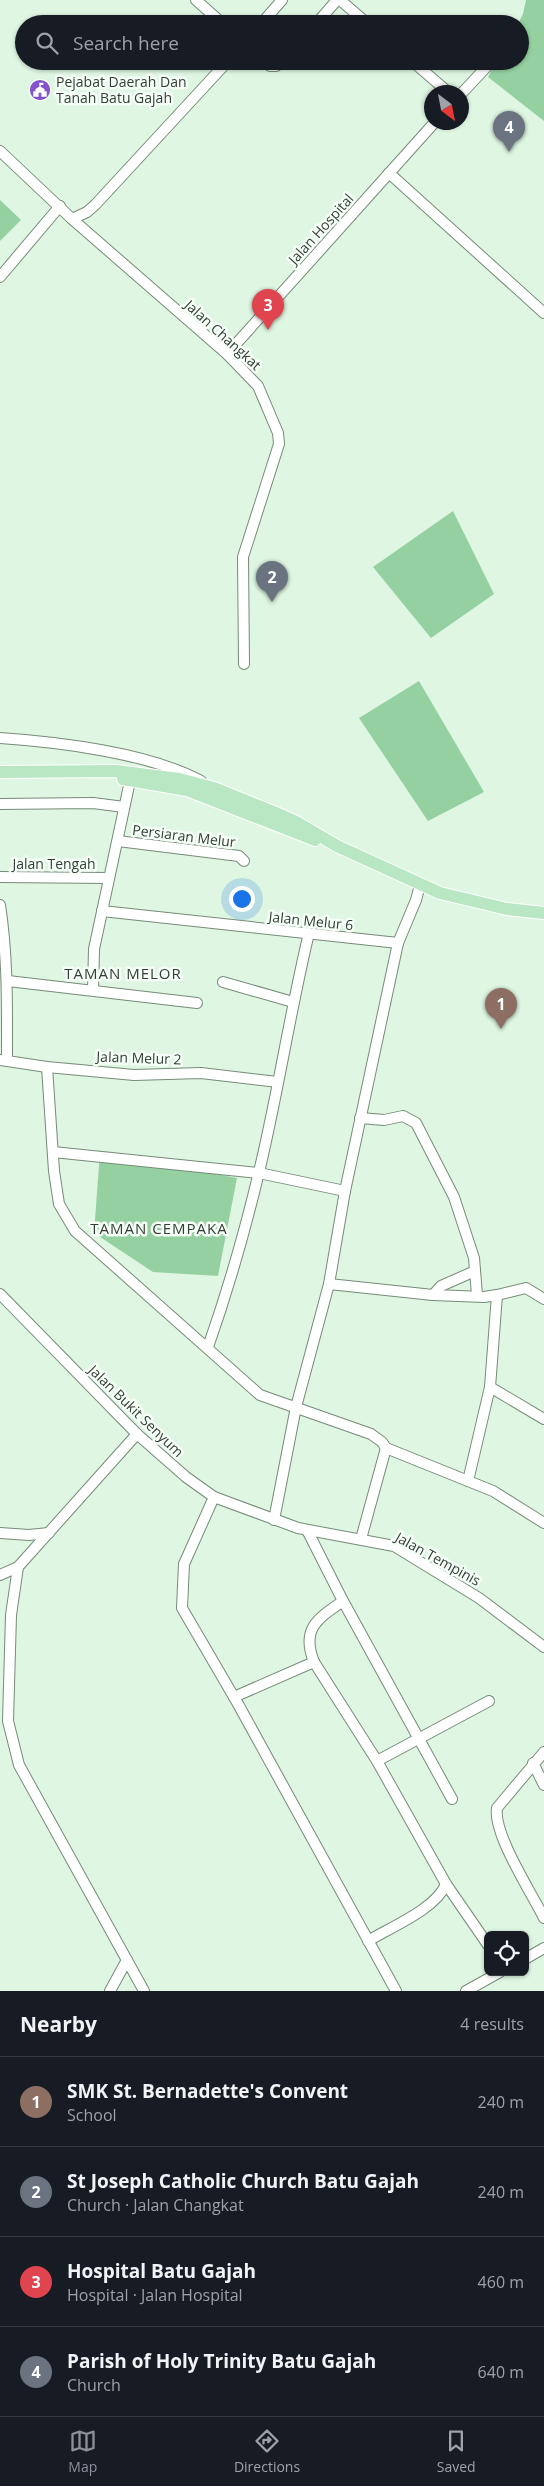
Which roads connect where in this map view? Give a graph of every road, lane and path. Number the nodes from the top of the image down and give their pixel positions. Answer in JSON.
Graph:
{"nodes":[{"id":1,"x":196,"y":0,"type":"edge"},
{"id":2,"x":282,"y":0,"type":"edge"},
{"id":3,"x":339,"y":0,"type":"edge"},
{"id":4,"x":213,"y":15,"type":"edge"},
{"id":5,"x":269,"y":15,"type":"edge"},
{"id":6,"x":325,"y":15,"type":"edge"},
{"id":7,"x":357,"y":15,"type":"edge"},
{"id":8,"x":220,"y":70,"type":"edge"},
{"id":9,"x":422,"y":70,"type":"edge"},
{"id":10,"x":484,"y":70,"type":"edge"},
{"id":11,"x":440,"y":85,"type":"edge"},
{"id":12,"x":469,"y":86,"type":"edge"},
{"id":13,"x":427,"y":130,"type":"edge"},
{"id":14,"x":0,"y":151,"type":"edge"},
{"id":15,"x":389,"y":173,"type":"junction"},
{"id":16,"x":60,"y":206,"type":"junction"},
{"id":17,"x":72,"y":219,"type":"junction"},
{"id":18,"x":0,"y":276,"type":"edge"},
{"id":19,"x":544,"y":313,"type":"edge"},
{"id":20,"x":227,"y":354,"type":"junction"},
{"id":21,"x":244,"y":664,"type":"dead end"},
{"id":22,"x":0,"y":738,"type":"edge"},
{"id":23,"x":164,"y":765,"type":"junction"},
{"id":24,"x":0,"y":772,"type":"edge"},
{"id":25,"x":93,"y":773,"type":"junction"},
{"id":26,"x":179,"y":778,"type":"junction"},
{"id":27,"x":130,"y":780,"type":"junction"},
{"id":28,"x":214,"y":788,"type":"junction"},
{"id":29,"x":187,"y":790,"type":"junction"},
{"id":30,"x":0,"y":804,"type":"edge"},
{"id":31,"x":124,"y":807,"type":"junction"},
{"id":32,"x":118,"y":841,"type":"junction"},
{"id":33,"x":336,"y":846,"type":"junction"},
{"id":34,"x":244,"y":861,"type":"dead end"},
{"id":35,"x":0,"y":878,"type":"edge"},
{"id":36,"x":108,"y":878,"type":"junction"},
{"id":37,"x":420,"y":884,"type":"junction"},
{"id":38,"x":0,"y":905,"type":"edge"},
{"id":39,"x":102,"y":911,"type":"junction"},
{"id":40,"x":544,"y":913,"type":"edge"},
{"id":41,"x":309,"y":933,"type":"junction"},
{"id":42,"x":400,"y":939,"type":"junction"},
{"id":43,"x":8,"y":982,"type":"junction"},
{"id":44,"x":222,"y":982,"type":"dead end"},
{"id":45,"x":93,"y":990,"type":"junction"},
{"id":46,"x":292,"y":1002,"type":"junction"},
{"id":47,"x":197,"y":1003,"type":"dead end"},
{"id":48,"x":4,"y":1060,"type":"edge"},
{"id":49,"x":47,"y":1067,"type":"junction"},
{"id":50,"x":278,"y":1082,"type":"junction"},
{"id":51,"x":360,"y":1118,"type":"junction"},
{"id":52,"x":53,"y":1152,"type":"junction"},
{"id":53,"x":259,"y":1173,"type":"junction"},
{"id":54,"x":344,"y":1192,"type":"junction"},
{"id":55,"x":475,"y":1271,"type":"junction"},
{"id":56,"x":329,"y":1284,"type":"junction"},
{"id":57,"x":0,"y":1294,"type":"edge"},
{"id":58,"x":433,"y":1295,"type":"junction"},
{"id":59,"x":477,"y":1295,"type":"junction"},
{"id":60,"x":497,"y":1295,"type":"junction"},
{"id":61,"x":544,"y":1299,"type":"edge"},
{"id":62,"x":208,"y":1347,"type":"junction"},
{"id":63,"x":490,"y":1387,"type":"junction"},
{"id":64,"x":296,"y":1407,"type":"junction"},
{"id":65,"x":544,"y":1419,"type":"edge"},
{"id":66,"x":137,"y":1434,"type":"junction"},
{"id":67,"x":386,"y":1448,"type":"junction"},
{"id":68,"x":468,"y":1481,"type":"junction"},
{"id":69,"x":214,"y":1497,"type":"junction"},
{"id":70,"x":274,"y":1520,"type":"junction"},
{"id":71,"x":544,"y":1523,"type":"edge"},
{"id":72,"x":307,"y":1530,"type":"junction"},
{"id":73,"x":0,"y":1533,"type":"edge"},
{"id":74,"x":49,"y":1533,"type":"junction"},
{"id":75,"x":29,"y":1535,"type":"junction"},
{"id":76,"x":362,"y":1539,"type":"junction"},
{"id":77,"x":37,"y":1547,"type":"junction"},
{"id":78,"x":18,"y":1567,"type":"junction"},
{"id":79,"x":0,"y":1575,"type":"edge"},
{"id":80,"x":343,"y":1601,"type":"junction"},
{"id":81,"x":544,"y":1647,"type":"edge"},
{"id":82,"x":314,"y":1662,"type":"junction"},
{"id":83,"x":234,"y":1697,"type":"junction"},
{"id":84,"x":489,"y":1701,"type":"dead end"},
{"id":85,"x":420,"y":1738,"type":"junction"},
{"id":86,"x":544,"y":1752,"type":"edge"},
{"id":87,"x":377,"y":1761,"type":"junction"},
{"id":88,"x":533,"y":1763,"type":"junction"},
{"id":89,"x":544,"y":1785,"type":"edge"},
{"id":90,"x":452,"y":1799,"type":"dead end"},
{"id":91,"x":446,"y":1884,"type":"junction"},
{"id":92,"x":544,"y":1918,"type":"edge"},
{"id":93,"x":484,"y":1939,"type":"edge"},
{"id":94,"x":368,"y":1941,"type":"junction"},
{"id":95,"x":544,"y":1948,"type":"edge"},
{"id":96,"x":529,"y":1956,"type":"edge"},
{"id":97,"x":126,"y":1960,"type":"junction"},
{"id":98,"x":493,"y":1976,"type":"edge"},
{"id":99,"x":110,"y":1991,"type":"edge"},
{"id":100,"x":144,"y":1991,"type":"edge"},
{"id":101,"x":396,"y":1991,"type":"edge"},
{"id":102,"x":466,"y":1991,"type":"edge"}],
"edges":[{"from":1,"to":4,"type":"street"},
{"from":2,"to":5,"type":"street"},
{"from":3,"to":6,"type":"street"},
{"from":3,"to":7,"type":"street"},
{"from":8,"to":17,"type":"street"},
{"from":9,"to":11,"type":"street"},
{"from":10,"to":12,"type":"street"},
{"from":13,"to":15,"type":"street","name":"Jalan Hospital"},
{"from":14,"to":16,"type":"street","name":"Jalan Changkat"},
{"from":15,"to":19,"type":"street"},
{"from":15,"to":20,"type":"street","name":"Jalan Hospital"},
{"from":16,"to":17,"type":"street","name":"Jalan Changkat"},
{"from":16,"to":18,"type":"street"},
{"from":17,"to":20,"type":"street","name":"Jalan Changkat"},
{"from":20,"to":21,"type":"street","name":"Jalan Changkat"},
{"from":22,"to":23,"type":"street"},
{"from":23,"to":26,"type":"street"},
{"from":23,"to":28,"type":"street"},
{"from":24,"to":25,"type":"main road"},
{"from":25,"to":26,"type":"main road"},
{"from":25,"to":27,"type":"main road"},
{"from":26,"to":28,"type":"main road"},
{"from":26,"to":29,"type":"main road"},
{"from":27,"to":29,"type":"main road"},
{"from":27,"to":31,"type":"street"},
{"from":28,"to":33,"type":"main road"},
{"from":29,"to":33,"type":"main road"},
{"from":30,"to":31,"type":"street"},
{"from":31,"to":32,"type":"street"},
{"from":32,"to":34,"type":"street","name":"Persiaran Melur"},
{"from":32,"to":36,"type":"street"},
{"from":33,"to":37,"type":"main road"},
{"from":35,"to":36,"type":"street","name":"Jalan Tengah"},
{"from":36,"to":39,"type":"street"},
{"from":37,"to":40,"type":"main road"},
{"from":37,"to":42,"type":"street"},
{"from":38,"to":43,"type":"street"},
{"from":39,"to":41,"type":"street","name":"Jalan Melur 6"},
{"from":39,"to":45,"type":"street"},
{"from":41,"to":42,"type":"street","name":"Jalan Melur 6"},
{"from":41,"to":46,"type":"street"},
{"from":42,"to":51,"type":"street"},
{"from":43,"to":45,"type":"street"},
{"from":43,"to":48,"type":"street"},
{"from":44,"to":46,"type":"street"},
{"from":45,"to":47,"type":"street"},
{"from":46,"to":50,"type":"street"},
{"from":48,"to":49,"type":"street","name":"Jalan Melur 2"},
{"from":49,"to":50,"type":"street","name":"Jalan Melur 2"},
{"from":49,"to":52,"type":"street"},
{"from":50,"to":53,"type":"street"},
{"from":51,"to":54,"type":"street"},
{"from":51,"to":55,"type":"street"},
{"from":52,"to":53,"type":"street"},
{"from":52,"to":62,"type":"street"},
{"from":53,"to":54,"type":"street"},
{"from":53,"to":62,"type":"street"},
{"from":54,"to":56,"type":"street"},
{"from":55,"to":58,"type":"street"},
{"from":55,"to":59,"type":"street"},
{"from":56,"to":58,"type":"street"},
{"from":56,"to":64,"type":"street"},
{"from":57,"to":66,"type":"street","name":"Jalan Bukit Senyum"},
{"from":58,"to":59,"type":"street"},
{"from":59,"to":60,"type":"street"},
{"from":60,"to":61,"type":"street"},
{"from":60,"to":63,"type":"street"},
{"from":62,"to":64,"type":"street"},
{"from":63,"to":65,"type":"street"},
{"from":63,"to":68,"type":"street"},
{"from":64,"to":67,"type":"street"},
{"from":64,"to":70,"type":"street"},
{"from":66,"to":69,"type":"street","name":"Jalan Bukit Senyum"},
{"from":66,"to":74,"type":"street"},
{"from":67,"to":68,"type":"street"},
{"from":67,"to":76,"type":"street"},
{"from":68,"to":71,"type":"street"},
{"from":69,"to":70,"type":"street","name":"Jalan Bukit Senyum"},
{"from":69,"to":83,"type":"street"},
{"from":70,"to":72,"type":"street","name":"Jalan Tempinis"},
{"from":72,"to":76,"type":"street","name":"Jalan Tempinis"},
{"from":72,"to":80,"type":"street"},
{"from":73,"to":75,"type":"street"},
{"from":74,"to":75,"type":"street"},
{"from":74,"to":77,"type":"street"},
{"from":75,"to":77,"type":"street"},
{"from":76,"to":81,"type":"street","name":"Jalan Tempinis"},
{"from":77,"to":78,"type":"street"},
{"from":78,"to":79,"type":"street"},
{"from":78,"to":97,"type":"street"},
{"from":80,"to":82,"type":"street"},
{"from":80,"to":85,"type":"street"},
{"from":82,"to":83,"type":"street"},
{"from":82,"to":87,"type":"street"},
{"from":83,"to":94,"type":"street"},
{"from":84,"to":85,"type":"street"},
{"from":85,"to":87,"type":"street"},
{"from":85,"to":90,"type":"street"},
{"from":86,"to":88,"type":"street"},
{"from":87,"to":91,"type":"street"},
{"from":88,"to":89,"type":"street"},
{"from":88,"to":92,"type":"street"},
{"from":91,"to":93,"type":"street"},
{"from":91,"to":94,"type":"street"},
{"from":94,"to":101,"type":"street"},
{"from":95,"to":96,"type":"street"},
{"from":97,"to":99,"type":"street"},
{"from":97,"to":100,"type":"street"},
{"from":98,"to":102,"type":"street"}]}
